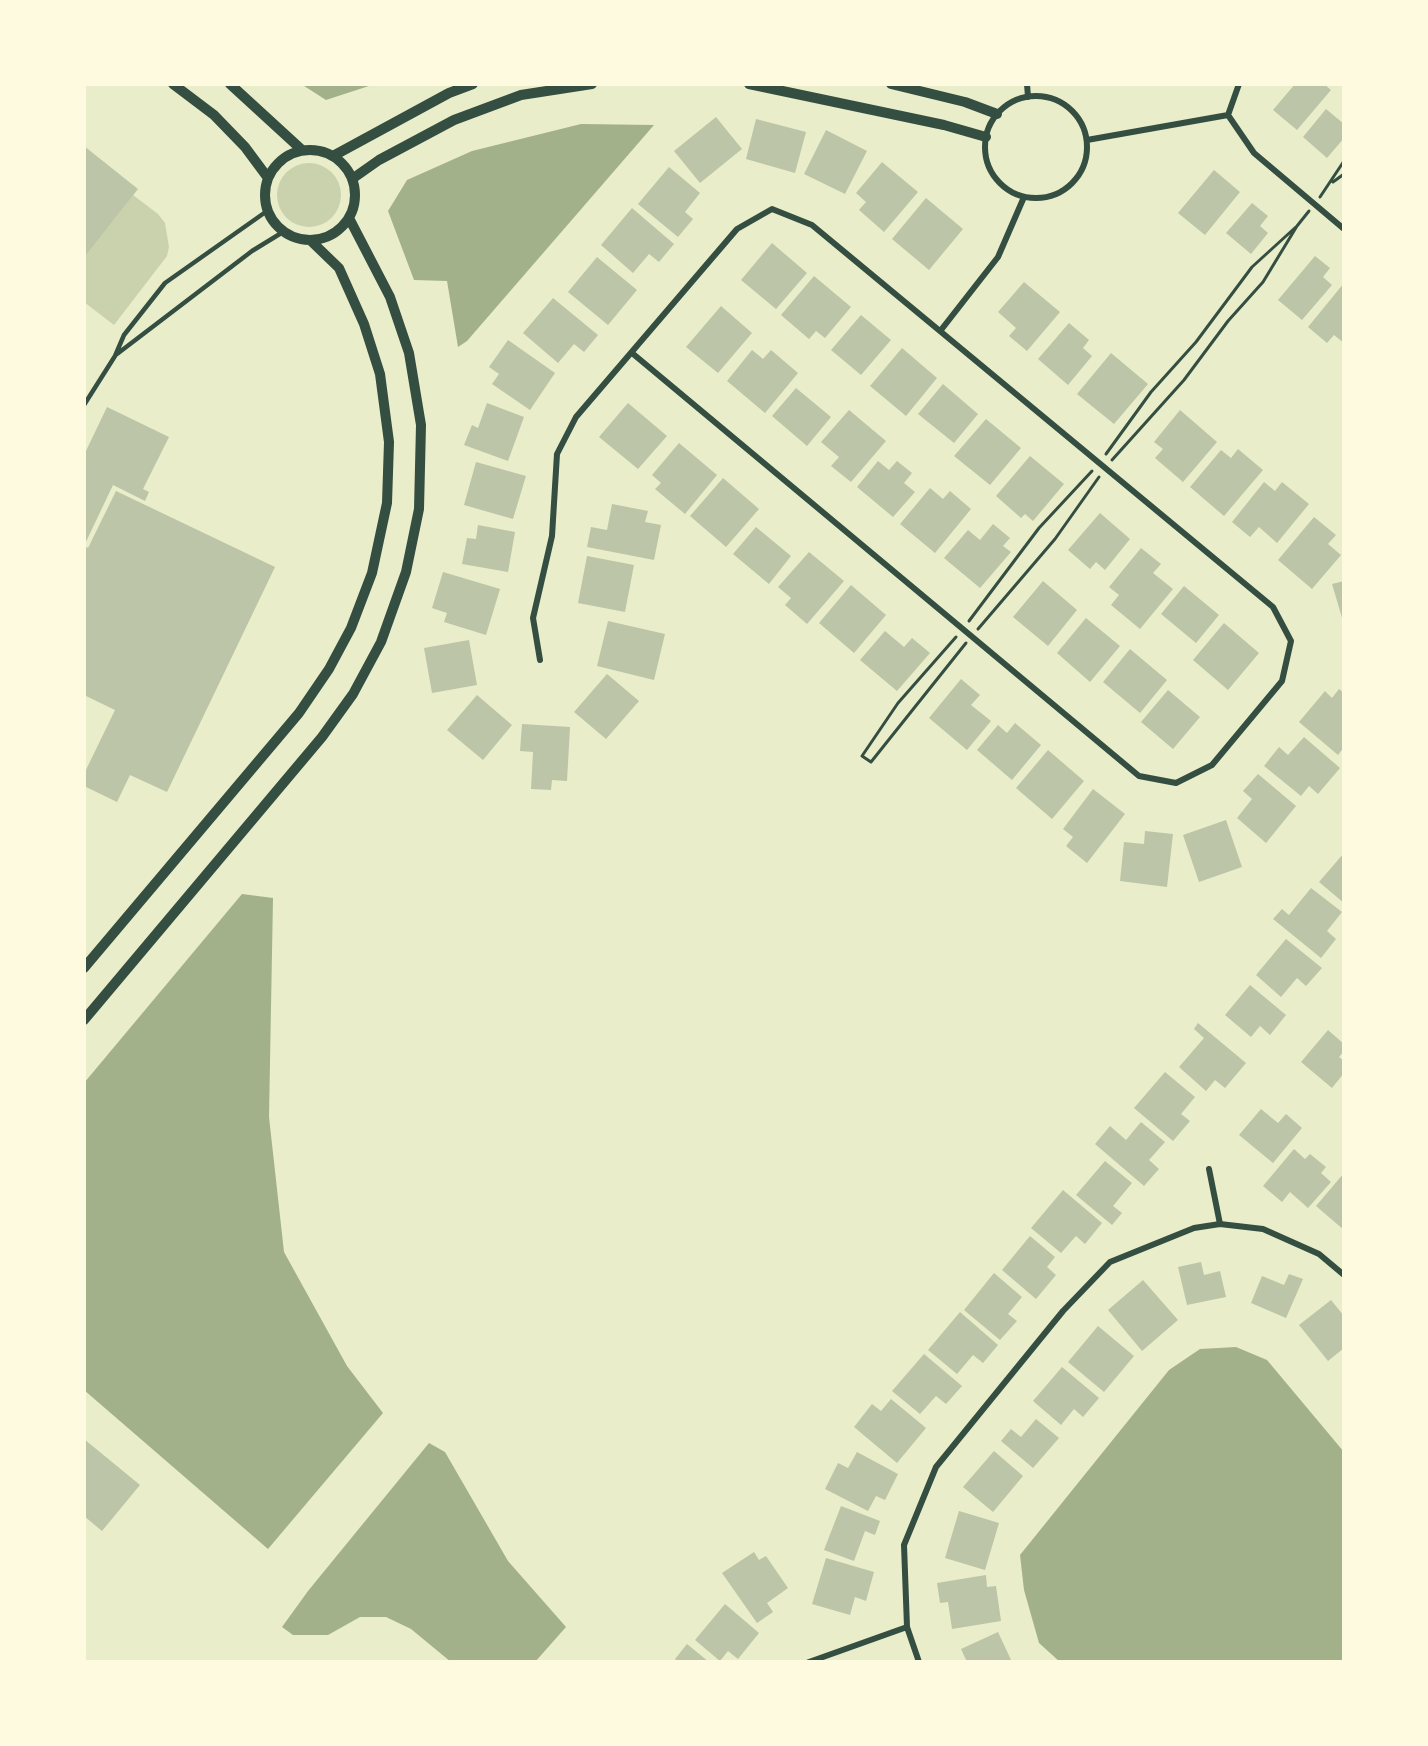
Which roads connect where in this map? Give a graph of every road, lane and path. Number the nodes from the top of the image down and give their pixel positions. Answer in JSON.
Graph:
{"nodes":[{"id":1,"x":172,"y":84,"type":"edge"},
{"id":2,"x":230,"y":84,"type":"edge"},
{"id":3,"x":473,"y":84,"type":"edge"},
{"id":4,"x":592,"y":84,"type":"edge"},
{"id":5,"x":749,"y":84,"type":"edge"},
{"id":6,"x":891,"y":84,"type":"edge"},
{"id":7,"x":1027,"y":84,"type":"edge"},
{"id":8,"x":1239,"y":84,"type":"edge"},
{"id":9,"x":1028,"y":97,"type":"junction"},
{"id":10,"x":997,"y":114,"type":"junction"},
{"id":11,"x":1228,"y":115,"type":"junction"},
{"id":12,"x":986,"y":136,"type":"junction"},
{"id":13,"x":1087,"y":140,"type":"junction"},
{"id":14,"x":302,"y":150,"type":"junction"},
{"id":15,"x":333,"y":156,"type":"junction"},
{"id":16,"x":1344,"y":161,"type":"edge"},
{"id":17,"x":1344,"y":174,"type":"edge"},
{"id":18,"x":268,"y":178,"type":"junction"},
{"id":19,"x":352,"y":179,"type":"junction"},
{"id":20,"x":1024,"y":197,"type":"junction"},
{"id":21,"x":267,"y":211,"type":"junction"},
{"id":22,"x":349,"y":218,"type":"junction"},
{"id":23,"x":1344,"y":229,"type":"edge"},
{"id":24,"x":283,"y":232,"type":"junction"},
{"id":25,"x":310,"y":240,"type":"junction"},
{"id":26,"x":941,"y":330,"type":"junction"},
{"id":27,"x":632,"y":353,"type":"junction"},
{"id":28,"x":116,"y":356,"type":"junction"},
{"id":29,"x":84,"y":405,"type":"edge"},
{"id":30,"x":1100,"y":462,"type":"junction"},
{"id":31,"x":1106,"y":468,"type":"junction"},
{"id":32,"x":962,"y":630,"type":"junction"},
{"id":33,"x":971,"y":637,"type":"junction"},
{"id":34,"x":540,"y":660,"type":"dead end"},
{"id":35,"x":84,"y":968,"type":"edge"},
{"id":36,"x":84,"y":1020,"type":"edge"},
{"id":37,"x":1209,"y":1169,"type":"dead end"},
{"id":38,"x":1220,"y":1224,"type":"junction"},
{"id":39,"x":1344,"y":1275,"type":"edge"},
{"id":40,"x":907,"y":1627,"type":"junction"},
{"id":41,"x":809,"y":1662,"type":"edge"},
{"id":42,"x":920,"y":1662,"type":"edge"}],
"edges":[{"from":1,"to":18,"type":"street"},
{"from":2,"to":14,"type":"street"},
{"from":3,"to":15,"type":"street"},
{"from":4,"to":19,"type":"street"},
{"from":5,"to":12,"type":"street"},
{"from":6,"to":10,"type":"street"},
{"from":7,"to":9,"type":"street"},
{"from":8,"to":11,"type":"street"},
{"from":9,"to":10,"type":"street"},
{"from":9,"to":13,"type":"street"},
{"from":10,"to":12,"type":"street"},
{"from":11,"to":13,"type":"street"},
{"from":11,"to":23,"type":"street"},
{"from":12,"to":20,"type":"street"},
{"from":13,"to":20,"type":"street"},
{"from":14,"to":15,"type":"street"},
{"from":14,"to":18,"type":"street"},
{"from":15,"to":19,"type":"street"},
{"from":16,"to":17,"type":"path"},
{"from":18,"to":21,"type":"street"},
{"from":19,"to":22,"type":"street"},
{"from":20,"to":26,"type":"street"},
{"from":21,"to":24,"type":"street"},
{"from":21,"to":28,"type":"lane"},
{"from":22,"to":25,"type":"street"},
{"from":22,"to":36,"type":"street"},
{"from":24,"to":25,"type":"street"},
{"from":24,"to":28,"type":"lane"},
{"from":25,"to":35,"type":"street"},
{"from":26,"to":27,"type":"street"},
{"from":26,"to":30,"type":"street"},
{"from":27,"to":32,"type":"street"},
{"from":27,"to":34,"type":"street"},
{"from":28,"to":29,"type":"lane"},
{"from":30,"to":31,"type":"street"},
{"from":30,"to":31,"type":"path"},
{"from":30,"to":32,"type":"path"},
{"from":31,"to":33,"type":"path"},
{"from":31,"to":33,"type":"street"},
{"from":32,"to":33,"type":"street"},
{"from":32,"to":33,"type":"path"},
{"from":37,"to":38,"type":"street"},
{"from":38,"to":39,"type":"street"},
{"from":38,"to":40,"type":"street"},
{"from":40,"to":41,"type":"street"},
{"from":40,"to":42,"type":"street"}]}
